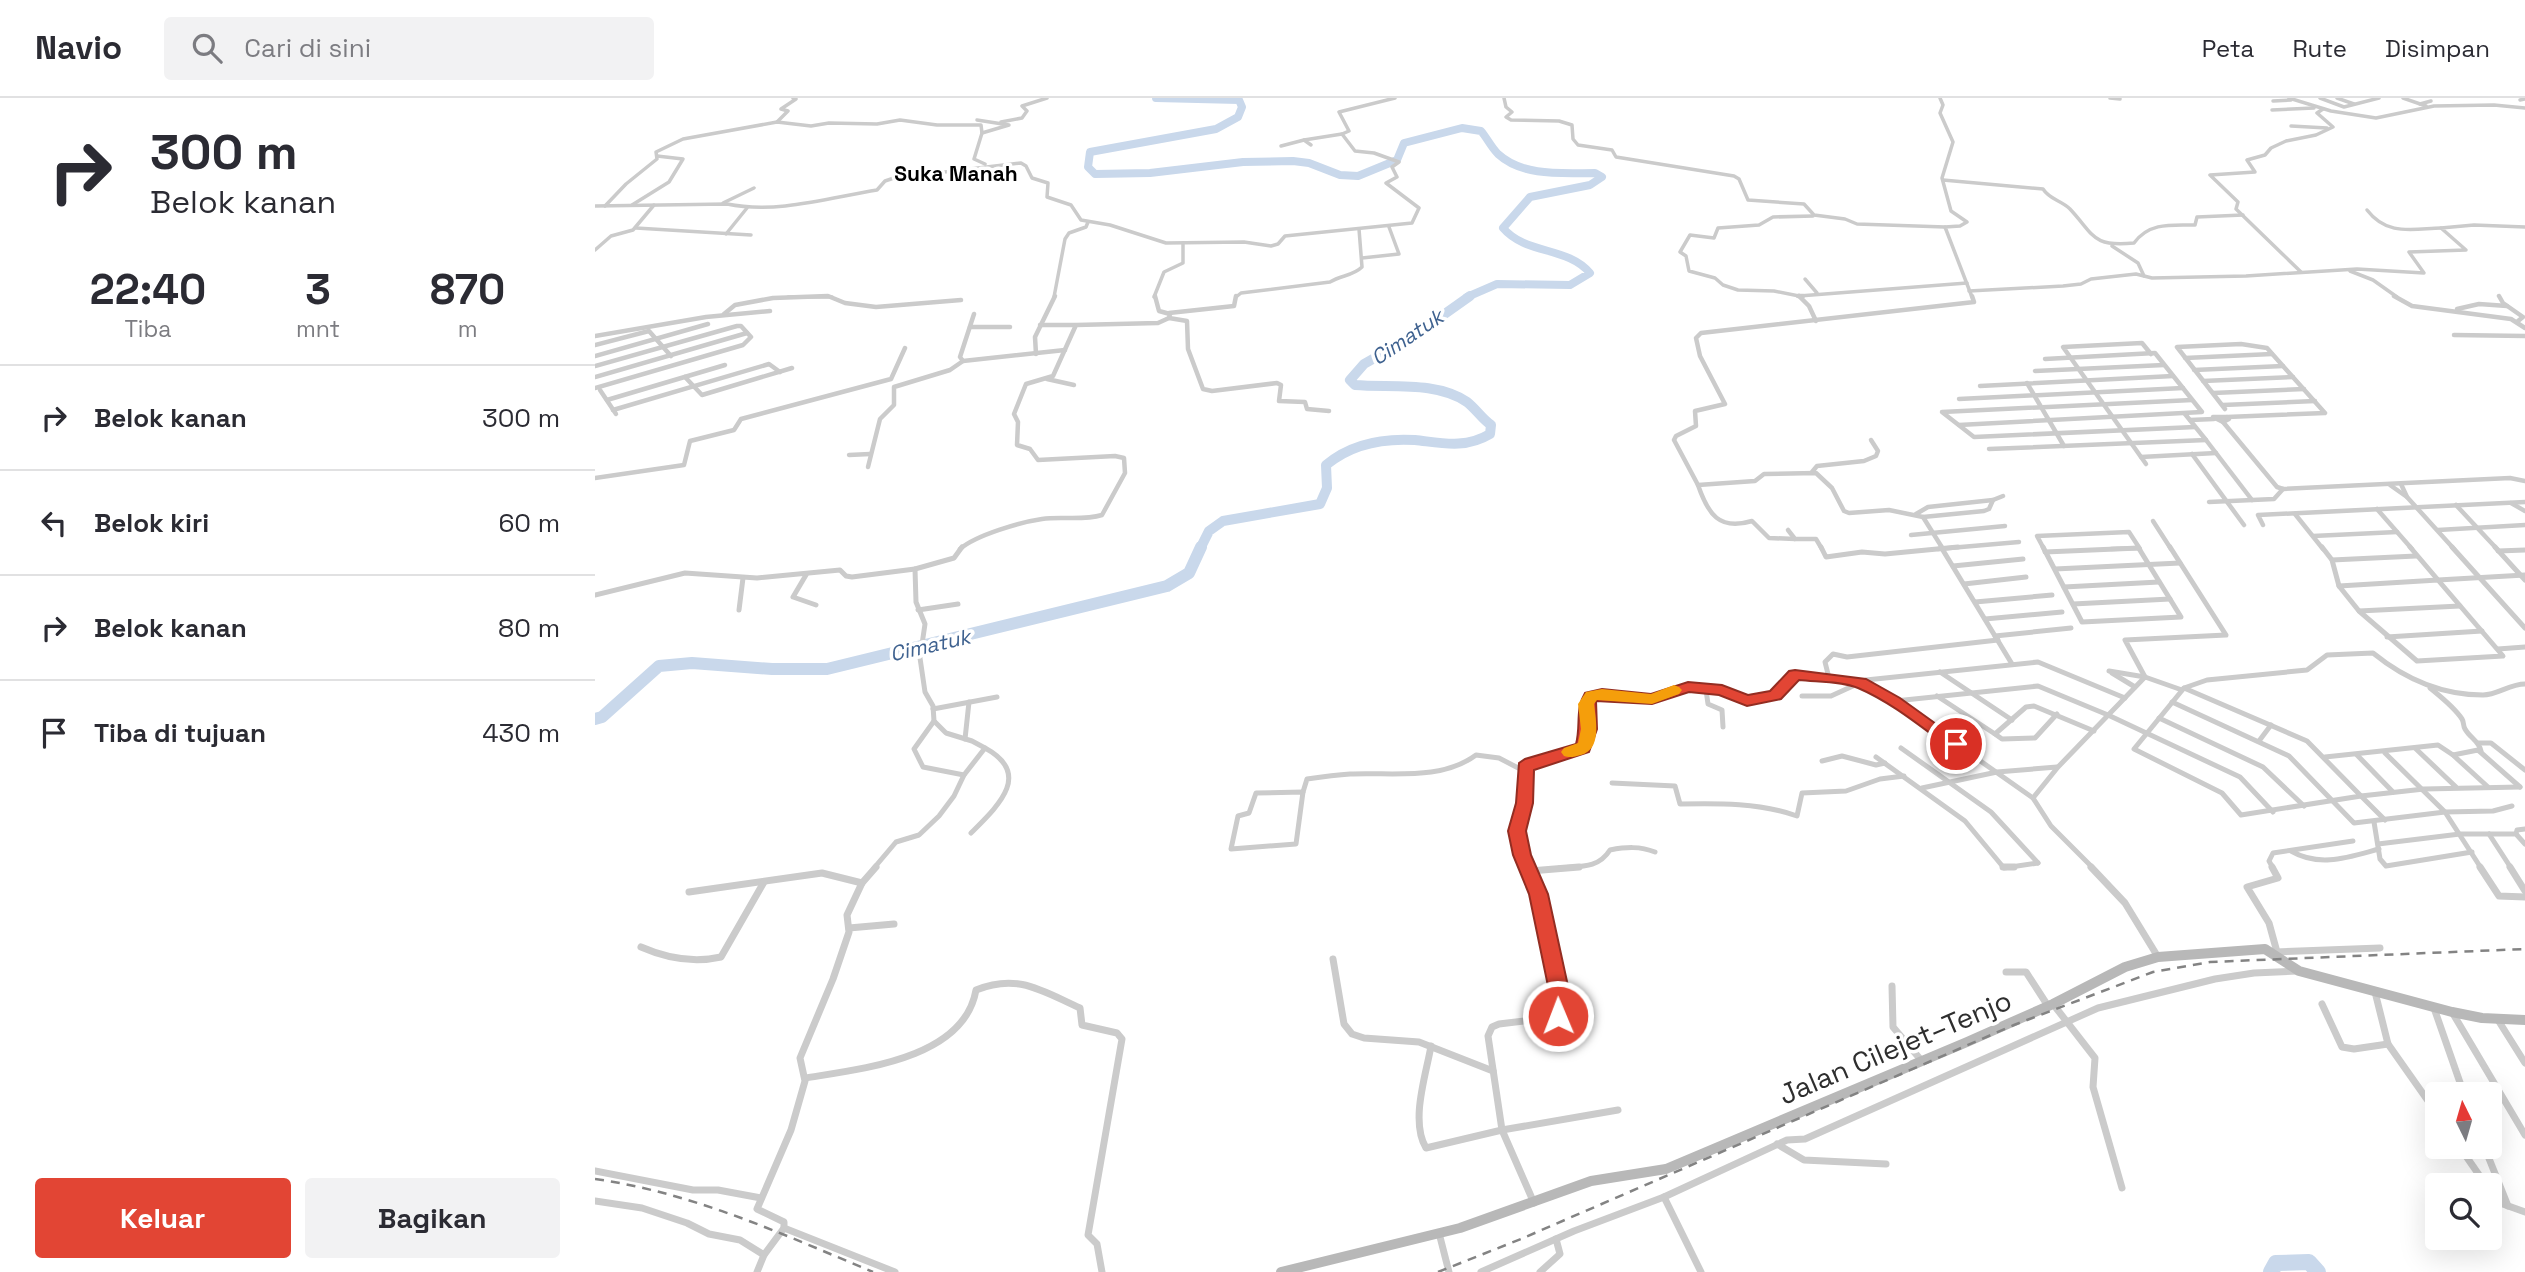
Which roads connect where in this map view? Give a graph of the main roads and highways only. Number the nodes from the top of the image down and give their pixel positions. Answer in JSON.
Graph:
{"nodes":[{"id":1,"x":2525,"y":1020,"type":"edge"},
{"id":2,"x":1281,"y":1272,"type":"edge"}],
"edges":[{"from":1,"to":2,"type":"main road","name":"Jalan Cilejet–Tenjo"}]}
